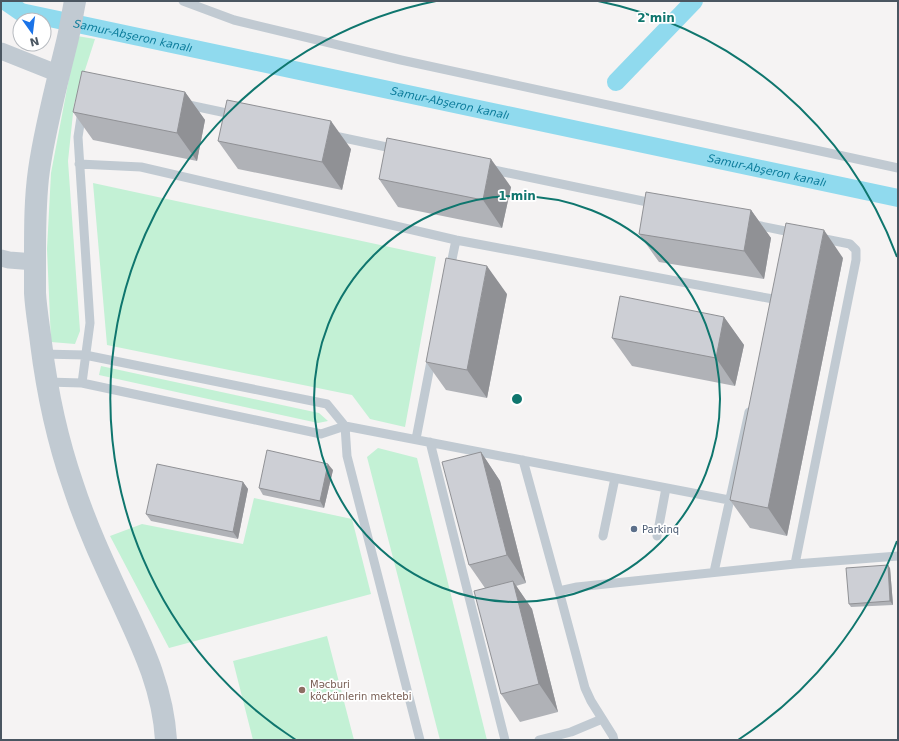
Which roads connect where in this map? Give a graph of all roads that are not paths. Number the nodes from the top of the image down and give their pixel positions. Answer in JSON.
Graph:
{"nodes":[{"id":1,"x":75,"y":1,"type":"edge"},
{"id":2,"x":183,"y":1,"type":"edge"},
{"id":3,"x":1,"y":51,"type":"edge"},
{"id":4,"x":59,"y":74,"type":"junction"},
{"id":5,"x":176,"y":103,"type":"edge"},
{"id":6,"x":83,"y":104,"type":"edge"},
{"id":7,"x":246,"y":117,"type":"edge"},
{"id":8,"x":323,"y":134,"type":"edge"},
{"id":9,"x":409,"y":152,"type":"edge"},
{"id":10,"x":79,"y":164,"type":"junction"},
{"id":11,"x":478,"y":166,"type":"edge"},
{"id":12,"x":898,"y":168,"type":"edge"},
{"id":13,"x":664,"y":205,"type":"edge"},
{"id":14,"x":741,"y":222,"type":"edge"},
{"id":15,"x":456,"y":240,"type":"junction"},
{"id":16,"x":1,"y":258,"type":"edge"},
{"id":17,"x":35,"y":262,"type":"junction"},
{"id":18,"x":448,"y":278,"type":"edge"},
{"id":19,"x":773,"y":299,"type":"edge"},
{"id":20,"x":434,"y":347,"type":"edge"},
{"id":21,"x":42,"y":354,"type":"junction"},
{"id":22,"x":85,"y":355,"type":"junction"},
{"id":23,"x":47,"y":382,"type":"junction"},
{"id":24,"x":82,"y":383,"type":"junction"},
{"id":25,"x":750,"y":407,"type":"edge"},
{"id":26,"x":345,"y":426,"type":"junction"},
{"id":27,"x":416,"y":439,"type":"junction"},
{"id":28,"x":430,"y":442,"type":"junction"},
{"id":29,"x":522,"y":460,"type":"junction"},
{"id":30,"x":615,"y":478,"type":"junction"},
{"id":31,"x":666,"y":488,"type":"junction"},
{"id":32,"x":729,"y":500,"type":"junction"},
{"id":33,"x":603,"y":536,"type":"dead end"},
{"id":34,"x":656,"y":536,"type":"dead end"},
{"id":35,"x":898,"y":556,"type":"edge"},
{"id":36,"x":795,"y":564,"type":"junction"},
{"id":37,"x":714,"y":572,"type":"junction"},
{"id":38,"x":559,"y":591,"type":"junction"},
{"id":39,"x":602,"y":719,"type":"junction"},
{"id":40,"x":166,"y":740,"type":"edge"},
{"id":41,"x":420,"y":740,"type":"edge"},
{"id":42,"x":505,"y":740,"type":"edge"},
{"id":43,"x":539,"y":740,"type":"edge"},
{"id":44,"x":614,"y":740,"type":"edge"}],
"edges":[{"from":1,"to":4,"type":"street"},
{"from":2,"to":12,"type":"lane"},
{"from":3,"to":4,"type":"street"},
{"from":4,"to":17,"type":"street"},
{"from":5,"to":7,"type":"lane"},
{"from":6,"to":10,"type":"lane"},
{"from":8,"to":9,"type":"lane"},
{"from":10,"to":15,"type":"lane"},
{"from":10,"to":22,"type":"lane"},
{"from":11,"to":13,"type":"lane"},
{"from":14,"to":36,"type":"lane"},
{"from":15,"to":18,"type":"lane"},
{"from":15,"to":19,"type":"lane"},
{"from":16,"to":17,"type":"street"},
{"from":17,"to":21,"type":"street"},
{"from":20,"to":27,"type":"lane"},
{"from":21,"to":22,"type":"lane"},
{"from":21,"to":23,"type":"street"},
{"from":22,"to":24,"type":"lane"},
{"from":22,"to":26,"type":"lane"},
{"from":23,"to":24,"type":"lane"},
{"from":23,"to":40,"type":"street"},
{"from":24,"to":26,"type":"lane"},
{"from":25,"to":32,"type":"lane"},
{"from":26,"to":27,"type":"lane"},
{"from":26,"to":41,"type":"lane"},
{"from":27,"to":28,"type":"lane"},
{"from":28,"to":29,"type":"lane"},
{"from":28,"to":42,"type":"lane"},
{"from":29,"to":30,"type":"lane"},
{"from":29,"to":38,"type":"lane"},
{"from":30,"to":31,"type":"lane"},
{"from":30,"to":33,"type":"lane"},
{"from":31,"to":32,"type":"lane"},
{"from":31,"to":34,"type":"lane"},
{"from":32,"to":37,"type":"lane"},
{"from":35,"to":36,"type":"lane"},
{"from":36,"to":37,"type":"lane"},
{"from":37,"to":38,"type":"lane"},
{"from":38,"to":39,"type":"lane"},
{"from":39,"to":43,"type":"lane"},
{"from":39,"to":44,"type":"lane"}]}
